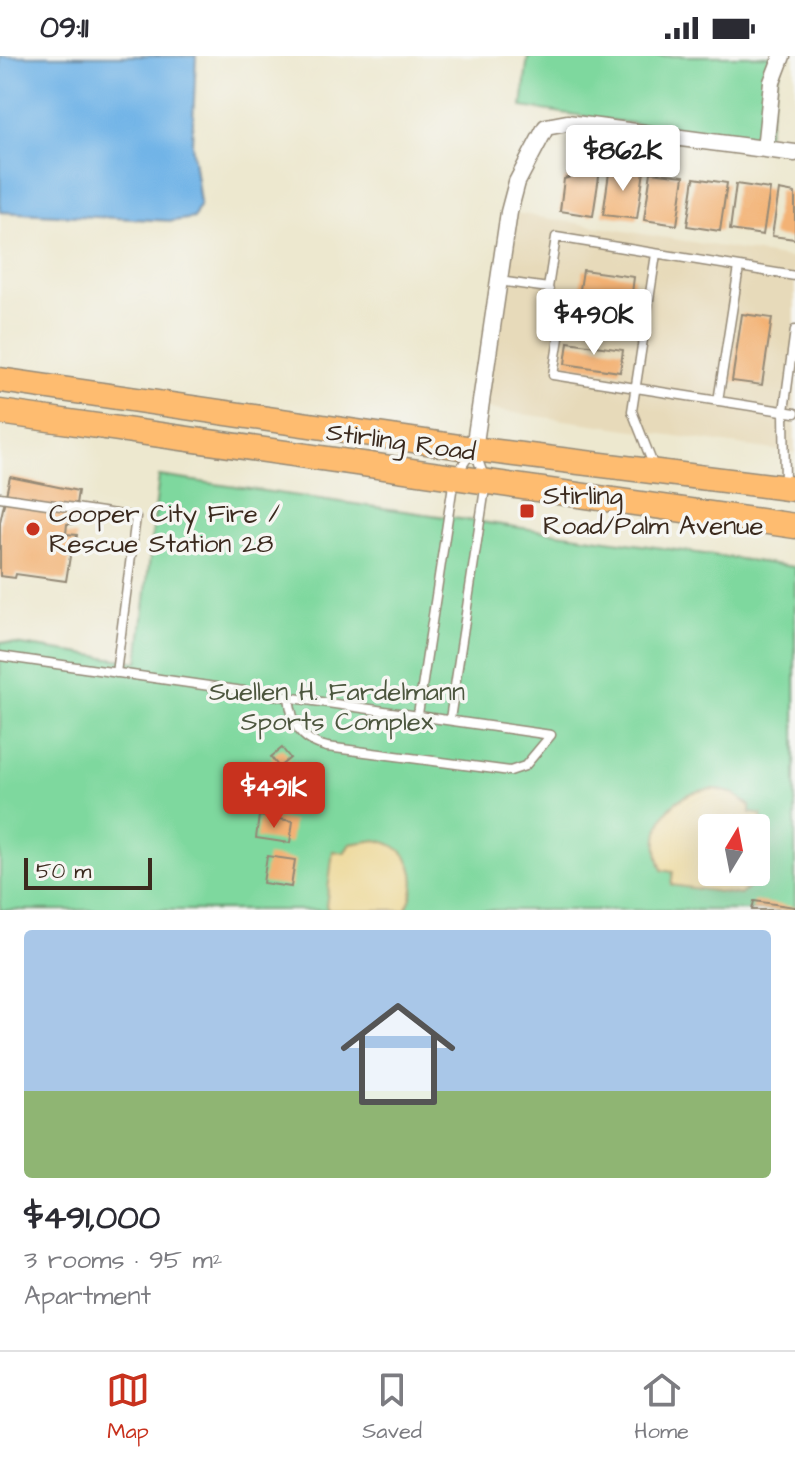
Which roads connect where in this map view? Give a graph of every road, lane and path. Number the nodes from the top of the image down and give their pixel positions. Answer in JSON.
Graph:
{"nodes":[{"id":1,"x":782,"y":56,"type":"edge"},
{"id":2,"x":765,"y":149,"type":"junction"},
{"id":3,"x":795,"y":153,"type":"edge"},
{"id":4,"x":656,"y":254,"type":"junction"},
{"id":5,"x":739,"y":267,"type":"junction"},
{"id":6,"x":795,"y":276,"type":"edge"},
{"id":7,"x":499,"y":281,"type":"junction"},
{"id":8,"x":548,"y":288,"type":"junction"},
{"id":9,"x":562,"y":319,"type":"junction"},
{"id":10,"x":795,"y":330,"type":"edge"},
{"id":11,"x":644,"y":334,"type":"junction"},
{"id":12,"x":0,"y":380,"type":"edge"},
{"id":13,"x":635,"y":389,"type":"junction"},
{"id":14,"x":718,"y":401,"type":"junction"},
{"id":15,"x":784,"y":411,"type":"junction"},
{"id":16,"x":0,"y":412,"type":"edge"},
{"id":17,"x":795,"y":413,"type":"edge"},
{"id":18,"x":474,"y":449,"type":"junction"},
{"id":19,"x":656,"y":473,"type":"junction"},
{"id":20,"x":454,"y":478,"type":"junction"},
{"id":21,"x":486,"y":482,"type":"junction"},
{"id":22,"x":790,"y":488,"type":"edge"},
{"id":23,"x":0,"y":497,"type":"edge"},
{"id":24,"x":795,"y":526,"type":"edge"},
{"id":25,"x":0,"y":656,"type":"edge"},
{"id":26,"x":116,"y":673,"type":"junction"},
{"id":27,"x":289,"y":697,"type":"junction"},
{"id":28,"x":418,"y":714,"type":"junction"},
{"id":29,"x":450,"y":719,"type":"junction"}],
"edges":[{"from":1,"to":2,"type":"street"},
{"from":2,"to":3,"type":"street"},
{"from":2,"to":7,"type":"street"},
{"from":4,"to":5,"type":"lane"},
{"from":4,"to":8,"type":"lane"},
{"from":4,"to":11,"type":"lane"},
{"from":5,"to":6,"type":"lane"},
{"from":5,"to":14,"type":"lane"},
{"from":7,"to":8,"type":"lane"},
{"from":7,"to":18,"type":"street"},
{"from":8,"to":9,"type":"lane"},
{"from":9,"to":11,"type":"lane"},
{"from":9,"to":13,"type":"lane"},
{"from":10,"to":15,"type":"lane"},
{"from":11,"to":13,"type":"lane"},
{"from":12,"to":18,"type":"main road","name":"Stirling Road"},
{"from":13,"to":14,"type":"lane"},
{"from":13,"to":19,"type":"lane"},
{"from":14,"to":15,"type":"lane"},
{"from":15,"to":17,"type":"lane"},
{"from":15,"to":22,"type":"lane"},
{"from":16,"to":20,"type":"main road","name":"Stirling Road"},
{"from":18,"to":19,"type":"main road","name":"Stirling Road"},
{"from":18,"to":20,"type":"lane"},
{"from":18,"to":21,"type":"lane"},
{"from":19,"to":22,"type":"main road","name":"Stirling Road"},
{"from":20,"to":21,"type":"main road","name":"Stirling Road"},
{"from":20,"to":28,"type":"lane"},
{"from":21,"to":24,"type":"main road","name":"Stirling Road"},
{"from":21,"to":29,"type":"lane"},
{"from":23,"to":26,"type":"lane"},
{"from":25,"to":26,"type":"lane"},
{"from":26,"to":27,"type":"lane"},
{"from":27,"to":28,"type":"lane"},
{"from":27,"to":29,"type":"lane"},
{"from":28,"to":29,"type":"lane"}]}
